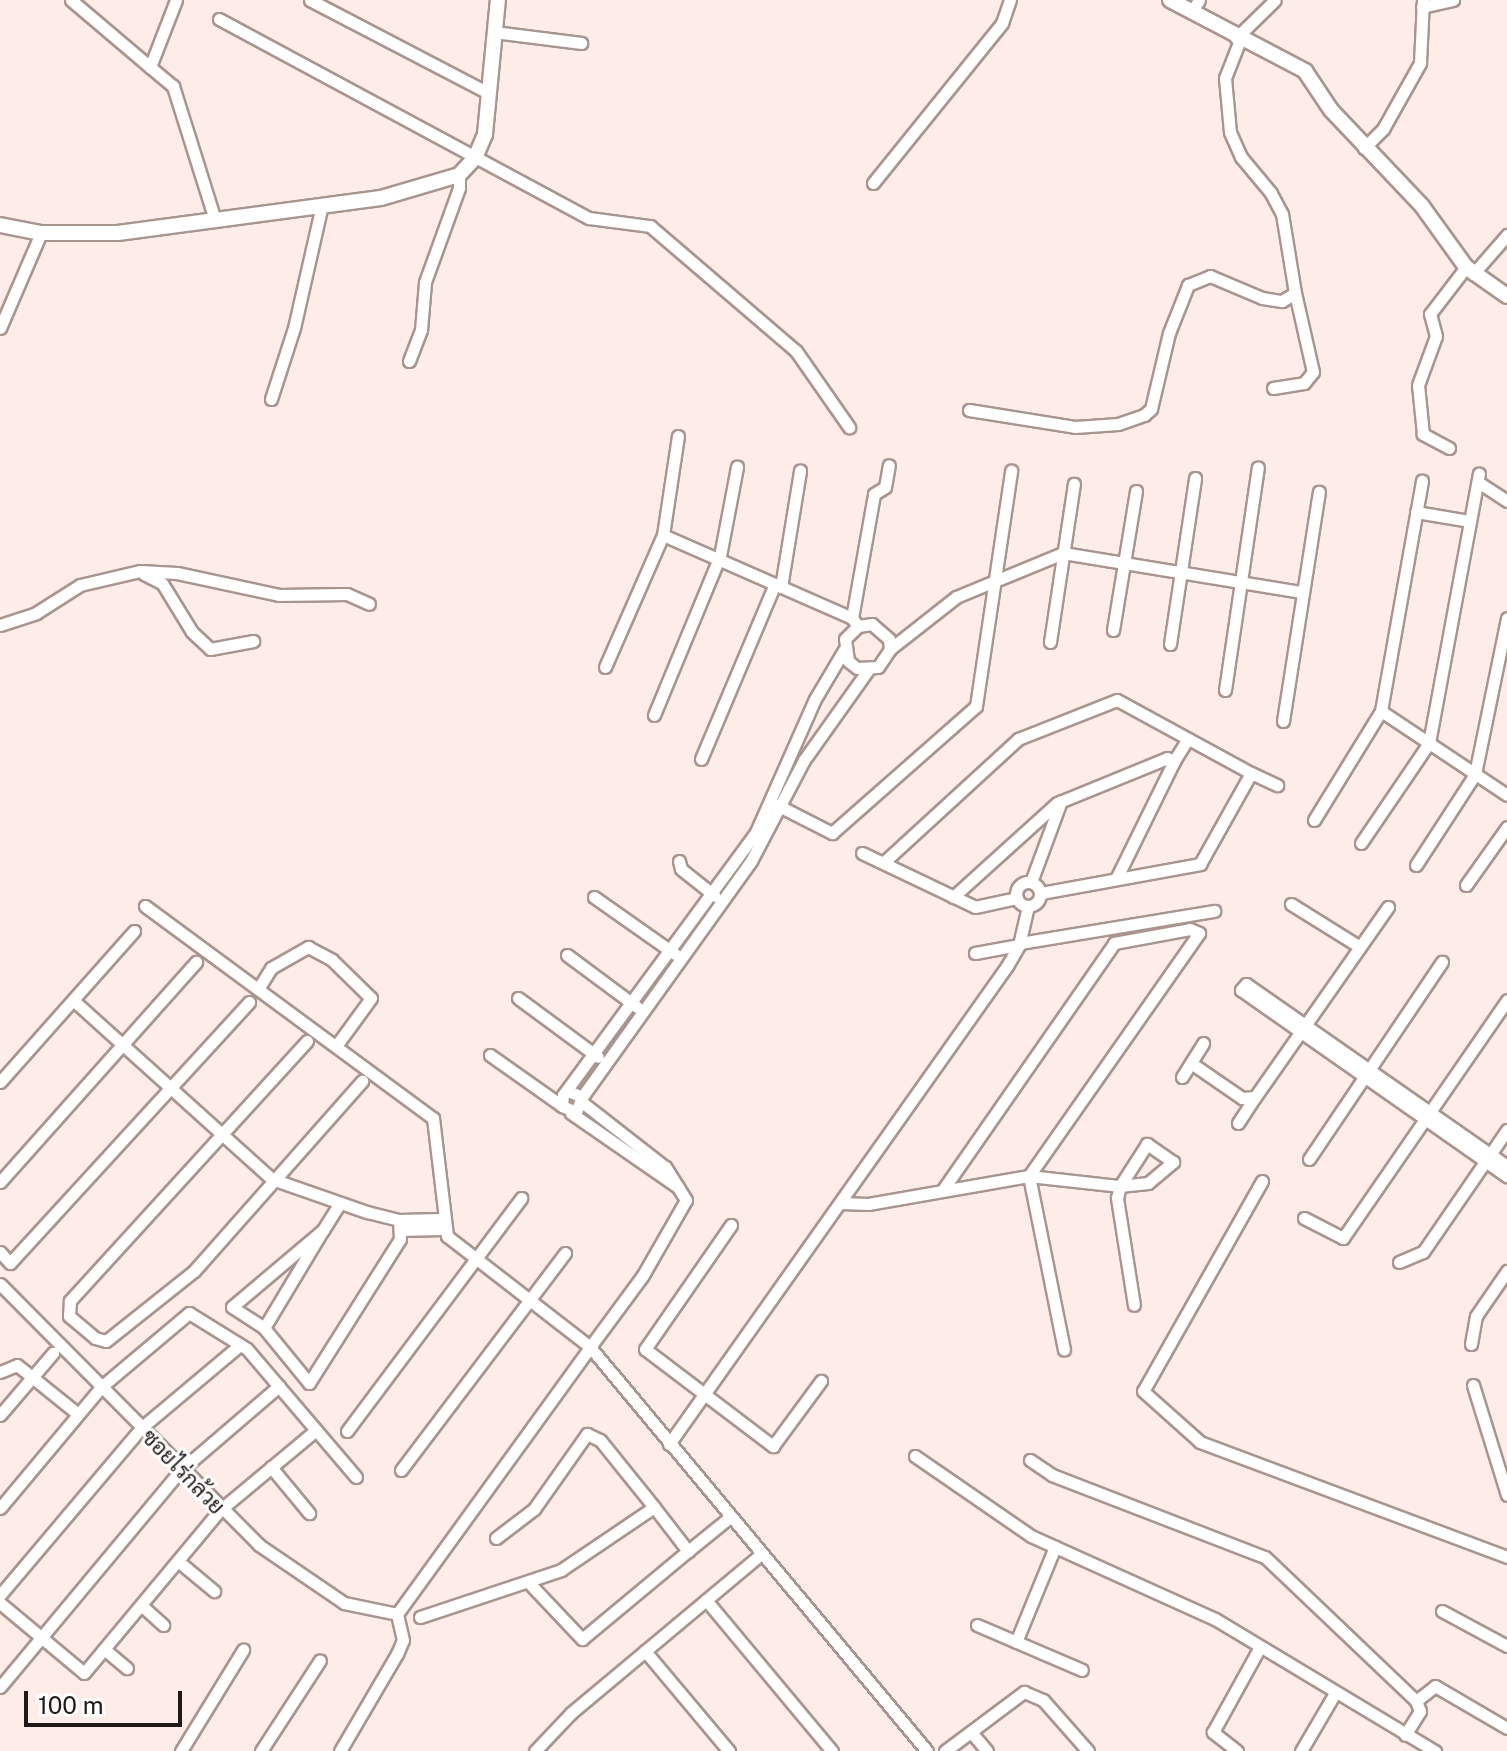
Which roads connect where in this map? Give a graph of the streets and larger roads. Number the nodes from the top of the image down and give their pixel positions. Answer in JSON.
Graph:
{"nodes":[{"id":1,"x":71,"y":0,"type":"edge"},
{"id":2,"x":176,"y":0,"type":"edge"},
{"id":3,"x":310,"y":0,"type":"edge"},
{"id":4,"x":498,"y":0,"type":"edge"},
{"id":5,"x":1010,"y":0,"type":"edge"},
{"id":6,"x":1170,"y":0,"type":"edge"},
{"id":7,"x":1275,"y":0,"type":"edge"},
{"id":8,"x":1453,"y":0,"type":"edge"},
{"id":9,"x":1422,"y":3,"type":"edge"},
{"id":10,"x":1195,"y":6,"type":"edge"},
{"id":11,"x":219,"y":19,"type":"dead end"},
{"id":12,"x":494,"y":32,"type":"junction"},
{"id":13,"x":1238,"y":39,"type":"junction"},
{"id":14,"x":581,"y":43,"type":"dead end"},
{"id":15,"x":150,"y":67,"type":"junction"},
{"id":16,"x":489,"y":93,"type":"junction"},
{"id":17,"x":1364,"y":148,"type":"junction"},
{"id":18,"x":475,"y":158,"type":"junction"},
{"id":19,"x":459,"y":175,"type":"junction"},
{"id":20,"x":873,"y":183,"type":"dead end"},
{"id":21,"x":322,"y":205,"type":"junction"},
{"id":22,"x":215,"y":220,"type":"junction"},
{"id":23,"x":0,"y":225,"type":"edge"},
{"id":24,"x":41,"y":233,"type":"junction"},
{"id":25,"x":1507,"y":235,"type":"edge"},
{"id":26,"x":1469,"y":271,"type":"junction"},
{"id":27,"x":1295,"y":293,"type":"junction"},
{"id":28,"x":1507,"y":296,"type":"edge"},
{"id":29,"x":0,"y":328,"type":"edge"},
{"id":30,"x":409,"y":361,"type":"dead end"},
{"id":31,"x":1273,"y":388,"type":"dead end"},
{"id":32,"x":271,"y":399,"type":"dead end"},
{"id":33,"x":969,"y":410,"type":"dead end"},
{"id":34,"x":849,"y":427,"type":"dead end"},
{"id":35,"x":678,"y":436,"type":"dead end"},
{"id":36,"x":1449,"y":448,"type":"dead end"},
{"id":37,"x":889,"y":465,"type":"dead end"},
{"id":38,"x":737,"y":467,"type":"dead end"},
{"id":39,"x":1258,"y":467,"type":"dead end"},
{"id":40,"x":800,"y":471,"type":"dead end"},
{"id":41,"x":1011,"y":471,"type":"dead end"},
{"id":42,"x":1195,"y":478,"type":"dead end"},
{"id":43,"x":1422,"y":481,"type":"dead end"},
{"id":44,"x":1074,"y":484,"type":"dead end"},
{"id":45,"x":1136,"y":491,"type":"dead end"},
{"id":46,"x":1319,"y":492,"type":"dead end"},
{"id":47,"x":1507,"y":501,"type":"edge"},
{"id":48,"x":1416,"y":512,"type":"junction"},
{"id":49,"x":1470,"y":521,"type":"junction"},
{"id":50,"x":663,"y":535,"type":"junction"},
{"id":51,"x":1063,"y":553,"type":"junction"},
{"id":52,"x":719,"y":559,"type":"junction"},
{"id":53,"x":1124,"y":563,"type":"junction"},
{"id":54,"x":140,"y":571,"type":"junction"},
{"id":55,"x":1181,"y":572,"type":"junction"},
{"id":56,"x":996,"y":581,"type":"junction"},
{"id":57,"x":1242,"y":582,"type":"junction"},
{"id":58,"x":778,"y":585,"type":"junction"},
{"id":59,"x":1302,"y":592,"type":"junction"},
{"id":60,"x":369,"y":604,"type":"dead end"},
{"id":61,"x":1507,"y":618,"type":"edge"},
{"id":62,"x":855,"y":622,"type":"junction"},
{"id":63,"x":0,"y":625,"type":"edge"},
{"id":64,"x":1113,"y":630,"type":"dead end"},
{"id":65,"x":253,"y":641,"type":"dead end"},
{"id":66,"x":1050,"y":642,"type":"dead end"},
{"id":67,"x":1504,"y":642,"type":"edge"},
{"id":68,"x":1170,"y":644,"type":"dead end"},
{"id":69,"x":890,"y":649,"type":"junction"},
{"id":70,"x":844,"y":650,"type":"junction"},
{"id":71,"x":605,"y":667,"type":"dead end"},
{"id":72,"x":868,"y":670,"type":"junction"},
{"id":73,"x":1225,"y":690,"type":"dead end"},
{"id":74,"x":1381,"y":711,"type":"junction"},
{"id":75,"x":654,"y":715,"type":"dead end"},
{"id":76,"x":1283,"y":721,"type":"dead end"},
{"id":77,"x":1188,"y":739,"type":"junction"},
{"id":78,"x":1429,"y":743,"type":"junction"},
{"id":79,"x":701,"y":759,"type":"dead end"},
{"id":80,"x":1174,"y":761,"type":"junction"},
{"id":81,"x":1251,"y":773,"type":"junction"},
{"id":82,"x":1475,"y":774,"type":"junction"},
{"id":83,"x":1277,"y":785,"type":"dead end"},
{"id":84,"x":1507,"y":795,"type":"edge"},
{"id":85,"x":1061,"y":801,"type":"junction"},
{"id":86,"x":769,"y":802,"type":"junction"},
{"id":87,"x":782,"y":808,"type":"junction"},
{"id":88,"x":1314,"y":820,"type":"dead end"},
{"id":89,"x":1507,"y":827,"type":"edge"},
{"id":90,"x":1361,"y":843,"type":"dead end"},
{"id":91,"x":862,"y":853,"type":"dead end"},
{"id":92,"x":679,"y":861,"type":"dead end"},
{"id":93,"x":884,"y":862,"type":"junction"},
{"id":94,"x":1416,"y":865,"type":"dead end"},
{"id":95,"x":1116,"y":879,"type":"junction"},
{"id":96,"x":1031,"y":882,"type":"junction"},
{"id":97,"x":1466,"y":885,"type":"dead end"},
{"id":98,"x":711,"y":893,"type":"junction"},
{"id":99,"x":1041,"y":893,"type":"junction"},
{"id":100,"x":594,"y":897,"type":"dead end"},
{"id":101,"x":953,"y":897,"type":"junction"},
{"id":102,"x":1017,"y":898,"type":"junction"},
{"id":103,"x":722,"y":902,"type":"junction"},
{"id":104,"x":1291,"y":904,"type":"dead end"},
{"id":105,"x":145,"y":906,"type":"dead end"},
{"id":106,"x":1028,"y":907,"type":"junction"},
{"id":107,"x":1388,"y":907,"type":"dead end"},
{"id":108,"x":1214,"y":911,"type":"dead end"},
{"id":109,"x":134,"y":931,"type":"dead end"},
{"id":110,"x":1020,"y":944,"type":"junction"},
{"id":111,"x":1360,"y":947,"type":"junction"},
{"id":112,"x":670,"y":950,"type":"junction"},
{"id":113,"x":975,"y":953,"type":"dead end"},
{"id":114,"x":567,"y":955,"type":"dead end"},
{"id":115,"x":681,"y":958,"type":"junction"},
{"id":116,"x":196,"y":962,"type":"dead end"},
{"id":117,"x":1442,"y":962,"type":"dead end"},
{"id":118,"x":258,"y":989,"type":"junction"},
{"id":119,"x":518,"y":998,"type":"dead end"},
{"id":120,"x":73,"y":1000,"type":"junction"},
{"id":121,"x":1507,"y":1000,"type":"edge"},
{"id":122,"x":249,"y":1002,"type":"dead end"},
{"id":123,"x":637,"y":1006,"type":"junction"},
{"id":124,"x":1303,"y":1029,"type":"junction"},
{"id":125,"x":307,"y":1041,"type":"dead end"},
{"id":126,"x":1203,"y":1043,"type":"dead end"},
{"id":127,"x":124,"y":1046,"type":"junction"},
{"id":128,"x":336,"y":1046,"type":"junction"},
{"id":129,"x":595,"y":1054,"type":"junction"},
{"id":130,"x":490,"y":1055,"type":"dead end"},
{"id":131,"x":605,"y":1062,"type":"junction"},
{"id":132,"x":1191,"y":1063,"type":"junction"},
{"id":133,"x":1365,"y":1072,"type":"junction"},
{"id":134,"x":1182,"y":1077,"type":"dead end"},
{"id":135,"x":362,"y":1081,"type":"dead end"},
{"id":136,"x":0,"y":1082,"type":"edge"},
{"id":137,"x":173,"y":1090,"type":"junction"},
{"id":138,"x":568,"y":1091,"type":"junction"},
{"id":139,"x":1255,"y":1097,"type":"junction"},
{"id":140,"x":583,"y":1100,"type":"junction"},
{"id":141,"x":566,"y":1109,"type":"junction"},
{"id":142,"x":1426,"y":1114,"type":"junction"},
{"id":143,"x":1238,"y":1123,"type":"dead end"},
{"id":144,"x":1507,"y":1130,"type":"edge"},
{"id":145,"x":223,"y":1135,"type":"junction"},
{"id":146,"x":1488,"y":1158,"type":"junction"},
{"id":147,"x":1309,"y":1159,"type":"dead end"},
{"id":148,"x":1507,"y":1166,"type":"edge"},
{"id":149,"x":1029,"y":1176,"type":"junction"},
{"id":150,"x":1507,"y":1176,"type":"edge"},
{"id":151,"x":272,"y":1179,"type":"junction"},
{"id":152,"x":1262,"y":1181,"type":"dead end"},
{"id":153,"x":0,"y":1182,"type":"edge"},
{"id":154,"x":1120,"y":1186,"type":"junction"},
{"id":155,"x":944,"y":1188,"type":"junction"},
{"id":156,"x":682,"y":1189,"type":"junction"},
{"id":157,"x":521,"y":1198,"type":"dead end"},
{"id":158,"x":840,"y":1203,"type":"junction"},
{"id":159,"x":339,"y":1204,"type":"junction"},
{"id":160,"x":1304,"y":1218,"type":"dead end"},
{"id":161,"x":442,"y":1224,"type":"junction"},
{"id":162,"x":399,"y":1225,"type":"junction"},
{"id":163,"x":731,"y":1225,"type":"dead end"},
{"id":164,"x":323,"y":1230,"type":"junction"},
{"id":165,"x":0,"y":1252,"type":"edge"},
{"id":166,"x":565,"y":1253,"type":"dead end"},
{"id":167,"x":474,"y":1256,"type":"junction"},
{"id":168,"x":1399,"y":1262,"type":"dead end"},
{"id":169,"x":1507,"y":1271,"type":"edge"},
{"id":170,"x":0,"y":1284,"type":"edge"},
{"id":171,"x":529,"y":1300,"type":"junction"},
{"id":172,"x":1134,"y":1305,"type":"dead end"},
{"id":173,"x":264,"y":1328,"type":"junction"},
{"id":174,"x":1471,"y":1344,"type":"dead end"},
{"id":175,"x":240,"y":1345,"type":"junction"},
{"id":176,"x":590,"y":1347,"type":"junction"},
{"id":177,"x":1064,"y":1349,"type":"dead end"},
{"id":178,"x":53,"y":1353,"type":"dead end"},
{"id":179,"x":0,"y":1372,"type":"edge"},
{"id":180,"x":33,"y":1376,"type":"junction"},
{"id":181,"x":821,"y":1381,"type":"dead end"},
{"id":182,"x":1473,"y":1385,"type":"dead end"},
{"id":183,"x":279,"y":1386,"type":"junction"},
{"id":184,"x":101,"y":1387,"type":"junction"},
{"id":185,"x":705,"y":1393,"type":"junction"},
{"id":186,"x":78,"y":1414,"type":"junction"},
{"id":187,"x":0,"y":1415,"type":"edge"},
{"id":188,"x":141,"y":1428,"type":"junction"},
{"id":189,"x":316,"y":1430,"type":"junction"},
{"id":190,"x":347,"y":1431,"type":"dead end"},
{"id":191,"x":669,"y":1444,"type":"junction"},
{"id":192,"x":915,"y":1456,"type":"dead end"},
{"id":193,"x":1030,"y":1460,"type":"dead end"},
{"id":194,"x":271,"y":1467,"type":"junction"},
{"id":195,"x":181,"y":1470,"type":"junction"},
{"id":196,"x":401,"y":1470,"type":"dead end"},
{"id":197,"x":356,"y":1477,"type":"dead end"},
{"id":198,"x":1507,"y":1495,"type":"edge"},
{"id":199,"x":654,"y":1507,"type":"junction"},
{"id":200,"x":0,"y":1508,"type":"edge"},
{"id":201,"x":220,"y":1510,"type":"junction"},
{"id":202,"x":309,"y":1513,"type":"dead end"},
{"id":203,"x":730,"y":1517,"type":"junction"},
{"id":204,"x":496,"y":1538,"type":"dead end"},
{"id":205,"x":1055,"y":1547,"type":"junction"},
{"id":206,"x":688,"y":1551,"type":"junction"},
{"id":207,"x":761,"y":1554,"type":"junction"},
{"id":208,"x":1507,"y":1557,"type":"edge"},
{"id":209,"x":178,"y":1561,"type":"junction"},
{"id":210,"x":530,"y":1584,"type":"junction"},
{"id":211,"x":214,"y":1591,"type":"dead end"},
{"id":212,"x":0,"y":1595,"type":"edge"},
{"id":213,"x":706,"y":1600,"type":"junction"},
{"id":214,"x":0,"y":1603,"type":"edge"},
{"id":215,"x":141,"y":1605,"type":"junction"},
{"id":216,"x":1442,"y":1611,"type":"dead end"},
{"id":217,"x":397,"y":1614,"type":"junction"},
{"id":218,"x":420,"y":1617,"type":"dead end"},
{"id":219,"x":163,"y":1625,"type":"dead end"},
{"id":220,"x":977,"y":1625,"type":"dead end"},
{"id":221,"x":41,"y":1637,"type":"junction"},
{"id":222,"x":1016,"y":1642,"type":"junction"},
{"id":223,"x":1507,"y":1646,"type":"edge"},
{"id":224,"x":1260,"y":1647,"type":"junction"},
{"id":225,"x":104,"y":1649,"type":"junction"},
{"id":226,"x":243,"y":1650,"type":"dead end"},
{"id":227,"x":645,"y":1651,"type":"junction"},
{"id":228,"x":320,"y":1660,"type":"dead end"},
{"id":229,"x":127,"y":1668,"type":"dead end"},
{"id":230,"x":1082,"y":1670,"type":"dead end"},
{"id":231,"x":0,"y":1687,"type":"edge"},
{"id":232,"x":1335,"y":1693,"type":"junction"},
{"id":233,"x":1416,"y":1701,"type":"junction"},
{"id":234,"x":1507,"y":1728,"type":"edge"},
{"id":235,"x":971,"y":1732,"type":"junction"},
{"id":236,"x":1405,"y":1735,"type":"junction"},
{"id":237,"x":181,"y":1751,"type":"edge"},
{"id":238,"x":261,"y":1751,"type":"edge"},
{"id":239,"x":340,"y":1751,"type":"edge"},
{"id":240,"x":535,"y":1751,"type":"edge"},
{"id":241,"x":729,"y":1751,"type":"edge"},
{"id":242,"x":832,"y":1751,"type":"edge"},
{"id":243,"x":927,"y":1751,"type":"edge"},
{"id":244,"x":945,"y":1751,"type":"edge"},
{"id":245,"x":987,"y":1751,"type":"edge"},
{"id":246,"x":1088,"y":1751,"type":"edge"},
{"id":247,"x":1237,"y":1751,"type":"edge"},
{"id":248,"x":1301,"y":1751,"type":"edge"},
{"id":249,"x":1435,"y":1751,"type":"edge"}],
"edges":[{"from":1,"to":15,"type":"street"},
{"from":2,"to":15,"type":"street"},
{"from":3,"to":16,"type":"street"},
{"from":4,"to":12,"type":"street"},
{"from":5,"to":20,"type":"street"},
{"from":6,"to":10,"type":"street"},
{"from":7,"to":13,"type":"street"},
{"from":8,"to":9,"type":"street"},
{"from":9,"to":17,"type":"street"},
{"from":10,"to":13,"type":"street"},
{"from":11,"to":18,"type":"street"},
{"from":12,"to":14,"type":"street"},
{"from":12,"to":16,"type":"street"},
{"from":13,"to":17,"type":"street"},
{"from":13,"to":27,"type":"street"},
{"from":15,"to":22,"type":"street"},
{"from":16,"to":18,"type":"street"},
{"from":17,"to":26,"type":"street"},
{"from":18,"to":19,"type":"street"},
{"from":18,"to":34,"type":"street"},
{"from":19,"to":21,"type":"street"},
{"from":19,"to":30,"type":"street"},
{"from":21,"to":22,"type":"street"},
{"from":21,"to":32,"type":"street"},
{"from":22,"to":24,"type":"street"},
{"from":23,"to":24,"type":"street"},
{"from":24,"to":29,"type":"street"},
{"from":25,"to":26,"type":"street"},
{"from":26,"to":28,"type":"street"},
{"from":26,"to":36,"type":"street"},
{"from":27,"to":31,"type":"street"},
{"from":27,"to":33,"type":"street"},
{"from":35,"to":50,"type":"street"},
{"from":37,"to":62,"type":"street"},
{"from":38,"to":52,"type":"street"},
{"from":39,"to":57,"type":"street"},
{"from":40,"to":58,"type":"street"},
{"from":41,"to":56,"type":"street"},
{"from":42,"to":55,"type":"street"},
{"from":43,"to":48,"type":"street"},
{"from":44,"to":51,"type":"street"},
{"from":45,"to":53,"type":"street"},
{"from":46,"to":59,"type":"street"},
{"from":47,"to":49,"type":"street"},
{"from":48,"to":49,"type":"street"},
{"from":48,"to":74,"type":"street"},
{"from":49,"to":78,"type":"street"},
{"from":50,"to":52,"type":"street"},
{"from":50,"to":71,"type":"street"},
{"from":51,"to":53,"type":"street"},
{"from":51,"to":56,"type":"street"},
{"from":51,"to":66,"type":"street"},
{"from":52,"to":58,"type":"street"},
{"from":52,"to":75,"type":"street"},
{"from":53,"to":55,"type":"street"},
{"from":53,"to":64,"type":"street"},
{"from":54,"to":60,"type":"street"},
{"from":54,"to":63,"type":"street"},
{"from":54,"to":65,"type":"street"},
{"from":55,"to":57,"type":"street"},
{"from":55,"to":68,"type":"street"},
{"from":56,"to":69,"type":"street"},
{"from":56,"to":87,"type":"street"},
{"from":57,"to":59,"type":"street"},
{"from":57,"to":73,"type":"street"},
{"from":58,"to":62,"type":"street"},
{"from":58,"to":79,"type":"street"},
{"from":59,"to":76,"type":"street"},
{"from":61,"to":67,"type":"street"},
{"from":62,"to":69,"type":"street"},
{"from":62,"to":70,"type":"street"},
{"from":67,"to":82,"type":"street"},
{"from":69,"to":72,"type":"street"},
{"from":70,"to":72,"type":"street"},
{"from":70,"to":86,"type":"street"},
{"from":72,"to":87,"type":"street"},
{"from":74,"to":78,"type":"street"},
{"from":74,"to":88,"type":"street"},
{"from":77,"to":80,"type":"street"},
{"from":77,"to":81,"type":"street"},
{"from":77,"to":93,"type":"street"},
{"from":78,"to":82,"type":"street"},
{"from":78,"to":90,"type":"street"},
{"from":80,"to":85,"type":"street"},
{"from":80,"to":95,"type":"street"},
{"from":81,"to":83,"type":"street"},
{"from":81,"to":95,"type":"street"},
{"from":82,"to":84,"type":"street"},
{"from":82,"to":94,"type":"street"},
{"from":85,"to":96,"type":"street"},
{"from":85,"to":101,"type":"street"},
{"from":86,"to":87,"type":"street"},
{"from":86,"to":98,"type":"street"},
{"from":87,"to":103,"type":"street"},
{"from":89,"to":97,"type":"street"},
{"from":91,"to":93,"type":"street"},
{"from":92,"to":98,"type":"street"},
{"from":93,"to":101,"type":"street"},
{"from":95,"to":99,"type":"street"},
{"from":96,"to":99,"type":"street"},
{"from":96,"to":102,"type":"street"},
{"from":98,"to":103,"type":"street"},
{"from":98,"to":112,"type":"street"},
{"from":99,"to":106,"type":"street"},
{"from":100,"to":112,"type":"street"},
{"from":101,"to":102,"type":"street"},
{"from":102,"to":106,"type":"street"},
{"from":103,"to":115,"type":"street"},
{"from":104,"to":111,"type":"street"},
{"from":105,"to":118,"type":"street"},
{"from":106,"to":110,"type":"street"},
{"from":107,"to":111,"type":"street"},
{"from":108,"to":110,"type":"street"},
{"from":109,"to":120,"type":"street"},
{"from":110,"to":113,"type":"street"},
{"from":110,"to":158,"type":"street"},
{"from":111,"to":124,"type":"street"},
{"from":112,"to":115,"type":"street"},
{"from":112,"to":123,"type":"street"},
{"from":114,"to":123,"type":"street"},
{"from":115,"to":123,"type":"street"},
{"from":116,"to":127,"type":"street"},
{"from":117,"to":133,"type":"street"},
{"from":118,"to":128,"type":"street"},
{"from":118,"to":128,"type":"street"},
{"from":119,"to":129,"type":"street"},
{"from":120,"to":127,"type":"street"},
{"from":120,"to":136,"type":"street"},
{"from":121,"to":142,"type":"street"},
{"from":122,"to":137,"type":"street"},
{"from":123,"to":129,"type":"street"},
{"from":123,"to":131,"type":"street"},
{"from":124,"to":124,"type":"street"},
{"from":124,"to":133,"type":"street"},
{"from":124,"to":139,"type":"street"},
{"from":125,"to":145,"type":"street"},
{"from":126,"to":132,"type":"street"},
{"from":127,"to":137,"type":"street"},
{"from":127,"to":153,"type":"street"},
{"from":128,"to":161,"type":"street"},
{"from":129,"to":131,"type":"street"},
{"from":129,"to":138,"type":"street"},
{"from":130,"to":141,"type":"street"},
{"from":131,"to":140,"type":"street"},
{"from":132,"to":134,"type":"street"},
{"from":132,"to":139,"type":"street"},
{"from":133,"to":142,"type":"street"},
{"from":133,"to":147,"type":"street"},
{"from":135,"to":151,"type":"street"},
{"from":137,"to":145,"type":"street"},
{"from":137,"to":165,"type":"street"},
{"from":138,"to":140,"type":"street"},
{"from":138,"to":141,"type":"street"},
{"from":139,"to":143,"type":"street"},
{"from":140,"to":141,"type":"street"},
{"from":140,"to":156,"type":"street"},
{"from":141,"to":156,"type":"street"},
{"from":142,"to":146,"type":"street"},
{"from":142,"to":160,"type":"street"},
{"from":144,"to":146,"type":"street"},
{"from":145,"to":151,"type":"street"},
{"from":145,"to":151,"type":"street"},
{"from":146,"to":148,"type":"street"},
{"from":146,"to":150,"type":"street"},
{"from":146,"to":168,"type":"street"},
{"from":149,"to":154,"type":"street"},
{"from":149,"to":155,"type":"street"},
{"from":149,"to":155,"type":"street"},
{"from":149,"to":177,"type":"street"},
{"from":151,"to":159,"type":"street"},
{"from":152,"to":208,"type":"street"},
{"from":154,"to":154,"type":"street"},
{"from":154,"to":172,"type":"street"},
{"from":155,"to":158,"type":"street"},
{"from":156,"to":176,"type":"street"},
{"from":157,"to":167,"type":"street"},
{"from":158,"to":185,"type":"street"},
{"from":159,"to":162,"type":"street"},
{"from":159,"to":164,"type":"street"},
{"from":161,"to":162,"type":"street"},
{"from":161,"to":167,"type":"street"},
{"from":162,"to":173,"type":"street"},
{"from":163,"to":185,"type":"street"},
{"from":164,"to":173,"type":"street"},
{"from":164,"to":173,"type":"street"},
{"from":166,"to":171,"type":"street"},
{"from":167,"to":171,"type":"street"},
{"from":167,"to":190,"type":"street"},
{"from":169,"to":174,"type":"street"},
{"from":170,"to":184,"type":"street","name":"ซอยไร่กล้วย"},
{"from":171,"to":176,"type":"street"},
{"from":171,"to":196,"type":"street"},
{"from":175,"to":183,"type":"street"},
{"from":175,"to":184,"type":"street"},
{"from":175,"to":188,"type":"street"},
{"from":176,"to":191,"type":"street"},
{"from":176,"to":217,"type":"street"},
{"from":178,"to":180,"type":"street"},
{"from":179,"to":180,"type":"street"},
{"from":180,"to":186,"type":"street"},
{"from":180,"to":187,"type":"street"},
{"from":181,"to":185,"type":"street"},
{"from":182,"to":198,"type":"street"},
{"from":183,"to":189,"type":"street"},
{"from":183,"to":195,"type":"street"},
{"from":184,"to":186,"type":"street"},
{"from":184,"to":188,"type":"street","name":"ซอยไร่กล้วย"},
{"from":185,"to":191,"type":"street"},
{"from":186,"to":200,"type":"street"},
{"from":188,"to":195,"type":"street","name":"ซอยไร่กล้วย"},
{"from":188,"to":212,"type":"street"},
{"from":189,"to":194,"type":"street"},
{"from":189,"to":197,"type":"street"},
{"from":191,"to":203,"type":"street"},
{"from":192,"to":205,"type":"street"},
{"from":193,"to":233,"type":"street"},
{"from":194,"to":201,"type":"street"},
{"from":194,"to":202,"type":"street"},
{"from":195,"to":201,"type":"street","name":"ซอยไร่กล้วย"},
{"from":195,"to":221,"type":"street"},
{"from":199,"to":204,"type":"street"},
{"from":199,"to":206,"type":"street"},
{"from":199,"to":210,"type":"street"},
{"from":201,"to":209,"type":"street"},
{"from":201,"to":217,"type":"street","name":"ซอยไร่กล้วย"},
{"from":203,"to":206,"type":"street"},
{"from":203,"to":207,"type":"street"},
{"from":205,"to":222,"type":"street"},
{"from":205,"to":224,"type":"street"},
{"from":206,"to":210,"type":"street"},
{"from":207,"to":213,"type":"street"},
{"from":207,"to":243,"type":"street"},
{"from":209,"to":211,"type":"street"},
{"from":209,"to":215,"type":"street"},
{"from":210,"to":218,"type":"street"},
{"from":213,"to":227,"type":"street"},
{"from":213,"to":242,"type":"street"},
{"from":214,"to":221,"type":"street"},
{"from":215,"to":219,"type":"street"},
{"from":215,"to":225,"type":"street"},
{"from":216,"to":223,"type":"street"},
{"from":217,"to":239,"type":"street"},
{"from":220,"to":222,"type":"street"},
{"from":221,"to":225,"type":"street"},
{"from":221,"to":231,"type":"street"},
{"from":222,"to":230,"type":"street"},
{"from":224,"to":232,"type":"street"},
{"from":224,"to":247,"type":"street"},
{"from":225,"to":229,"type":"street"},
{"from":226,"to":237,"type":"street"},
{"from":227,"to":240,"type":"street"},
{"from":227,"to":241,"type":"street"},
{"from":228,"to":238,"type":"street"},
{"from":232,"to":236,"type":"street"},
{"from":232,"to":248,"type":"street"},
{"from":233,"to":234,"type":"street"},
{"from":233,"to":236,"type":"street"},
{"from":235,"to":244,"type":"street"},
{"from":235,"to":245,"type":"street"},
{"from":235,"to":246,"type":"street"},
{"from":236,"to":249,"type":"street"}]}
